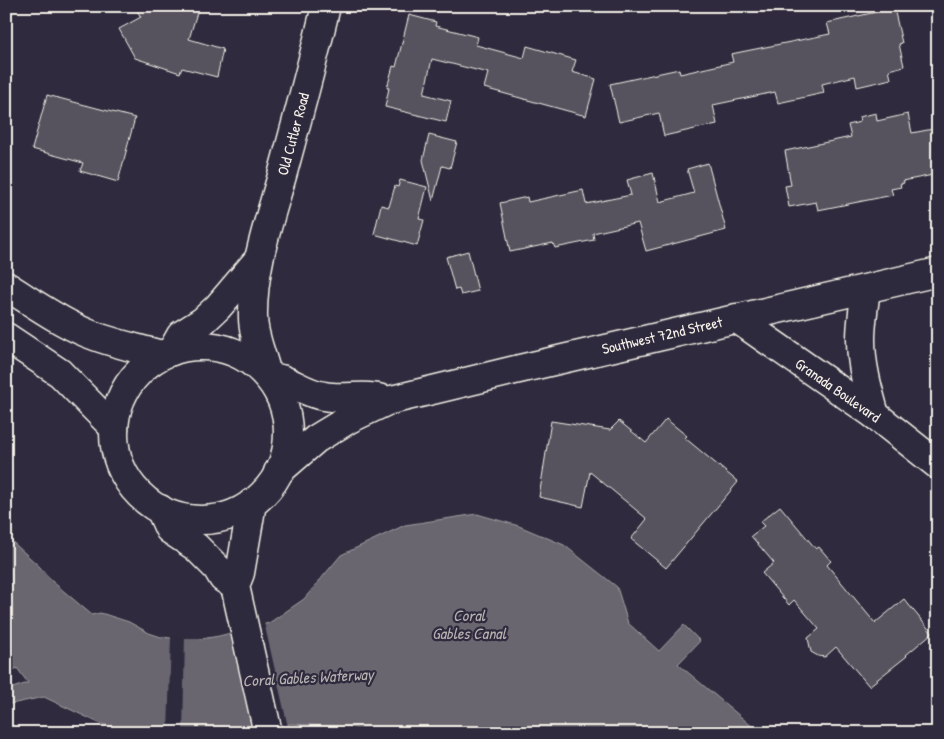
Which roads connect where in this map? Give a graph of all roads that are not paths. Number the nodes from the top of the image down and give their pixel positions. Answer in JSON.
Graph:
{"nodes":[{"id":1,"x":326,"y":6,"type":"edge"},
{"id":2,"x":258,"y":260,"type":"junction"},
{"id":3,"x":938,"y":272,"type":"edge"},
{"id":4,"x":6,"y":286,"type":"edge"},
{"id":5,"x":866,"y":289,"type":"junction"},
{"id":6,"x":736,"y":318,"type":"junction"},
{"id":7,"x":6,"y":337,"type":"edge"},
{"id":8,"x":167,"y":353,"type":"junction"},
{"id":9,"x":268,"y":377,"type":"junction"},
{"id":10,"x":387,"y":401,"type":"junction"},
{"id":11,"x":875,"y":416,"type":"junction"},
{"id":12,"x":114,"y":428,"type":"junction"},
{"id":13,"x":938,"y":465,"type":"edge"},
{"id":14,"x":278,"y":472,"type":"junction"},
{"id":15,"x":252,"y":503,"type":"junction"},
{"id":16,"x":160,"y":510,"type":"junction"},
{"id":17,"x":235,"y":586,"type":"junction"},
{"id":18,"x":268,"y":733,"type":"edge"}],
"edges":[{"from":1,"to":2,"type":"main road","name":"Old Cutler Road"},
{"from":2,"to":8,"type":"main road","name":"Old Cutler Road"},
{"from":2,"to":9,"type":"main road","name":"Old Cutler Road"},
{"from":3,"to":5,"type":"main road","name":"Southwest 72nd Street"},
{"from":4,"to":8,"type":"main road"},
{"from":5,"to":6,"type":"main road","name":"Southwest 72nd Street"},
{"from":5,"to":11,"type":"main road"},
{"from":6,"to":10,"type":"main road","name":"Southwest 72nd Street"},
{"from":6,"to":11,"type":"main road","name":"Granada Boulevard"},
{"from":7,"to":12,"type":"main road"},
{"from":8,"to":9,"type":"main road"},
{"from":8,"to":12,"type":"main road"},
{"from":9,"to":10,"type":"main road","name":"Southwest 72nd Street"},
{"from":9,"to":14,"type":"main road"},
{"from":10,"to":14,"type":"main road","name":"Southwest 72nd Street"},
{"from":11,"to":13,"type":"main road","name":"Granada Boulevard"},
{"from":12,"to":16,"type":"main road"},
{"from":14,"to":15,"type":"main road"},
{"from":15,"to":16,"type":"main road"},
{"from":15,"to":17,"type":"main road"},
{"from":16,"to":17,"type":"main road"},
{"from":17,"to":18,"type":"main road"}]}
